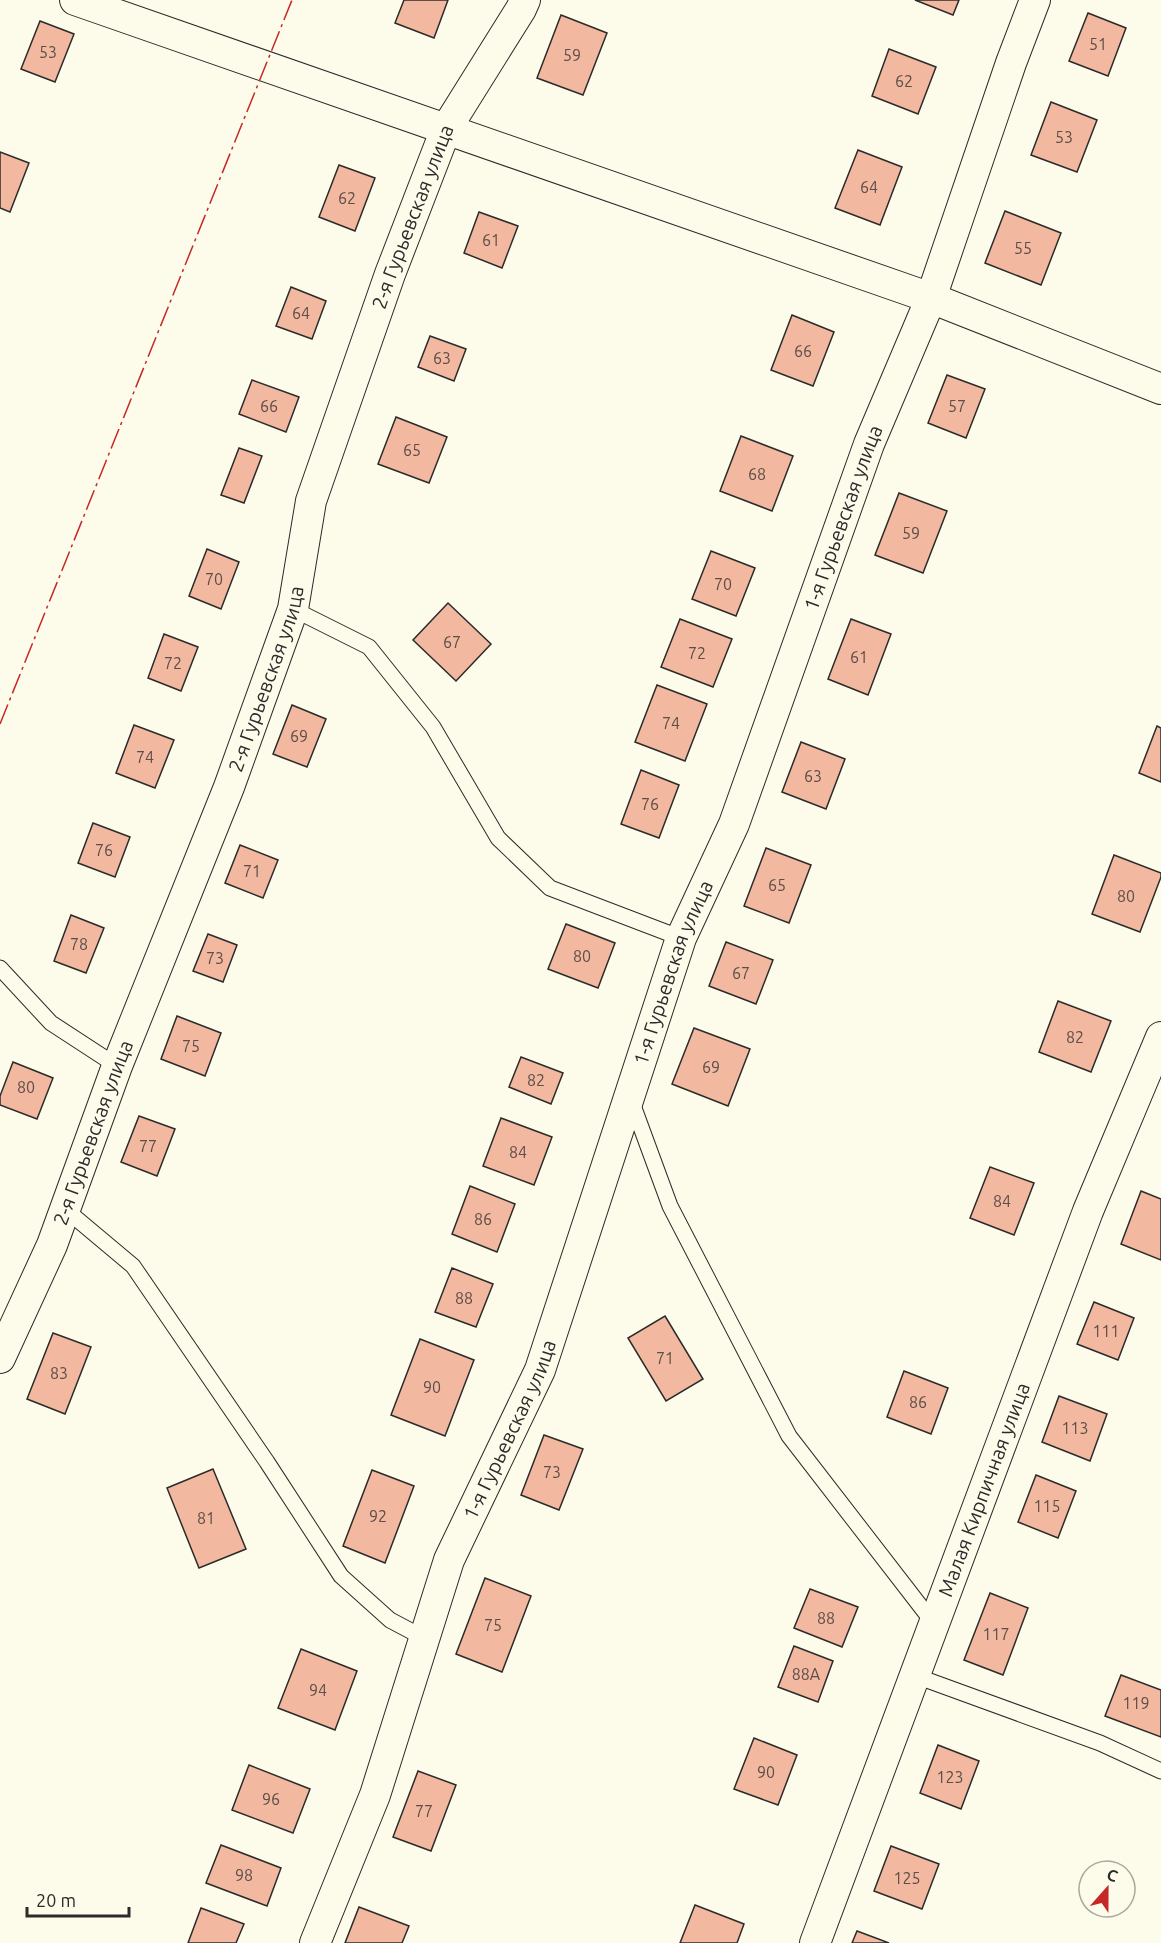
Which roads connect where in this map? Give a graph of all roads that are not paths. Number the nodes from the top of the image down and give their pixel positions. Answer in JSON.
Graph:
{"nodes":[{"id":1,"x":75,"y":0,"type":"edge"},
{"id":2,"x":525,"y":0,"type":"edge"},
{"id":3,"x":1035,"y":0,"type":"edge"},
{"id":4,"x":446,"y":129,"type":"junction"},
{"id":5,"x":931,"y":298,"type":"junction"},
{"id":6,"x":1161,"y":389,"type":"edge"},
{"id":7,"x":293,"y":609,"type":"junction"},
{"id":8,"x":681,"y":938,"type":"junction"},
{"id":9,"x":0,"y":968,"type":"edge"},
{"id":10,"x":1161,"y":1037,"type":"edge"},
{"id":11,"x":117,"y":1066,"type":"junction"},
{"id":12,"x":630,"y":1097,"type":"junction"},
{"id":13,"x":64,"y":1209,"type":"junction"},
{"id":14,"x":0,"y":1359,"type":"edge"},
{"id":15,"x":935,"y":1625,"type":"junction"},
{"id":16,"x":424,"y":1638,"type":"junction"},
{"id":17,"x":916,"y":1676,"type":"junction"},
{"id":18,"x":1161,"y":1771,"type":"edge"},
{"id":19,"x":315,"y":1943,"type":"edge"},
{"id":20,"x":815,"y":1943,"type":"edge"}],
"edges":[{"from":1,"to":4,"type":"street"},
{"from":2,"to":4,"type":"street","name":"2-я Гурьевская улица"},
{"from":3,"to":5,"type":"street","name":"1-я Гурьевская улица"},
{"from":4,"to":5,"type":"street"},
{"from":4,"to":7,"type":"street","name":"2-я Гурьевская улица"},
{"from":5,"to":6,"type":"street"},
{"from":5,"to":8,"type":"street","name":"1-я Гурьевская улица"},
{"from":7,"to":8,"type":"lane"},
{"from":7,"to":11,"type":"street","name":"2-я Гурьевская улица"},
{"from":8,"to":12,"type":"street","name":"1-я Гурьевская улица"},
{"from":9,"to":11,"type":"lane"},
{"from":10,"to":15,"type":"street","name":"Малая Кирпичная улица"},
{"from":11,"to":13,"type":"street","name":"2-я Гурьевская улица"},
{"from":12,"to":15,"type":"lane"},
{"from":12,"to":16,"type":"street","name":"1-я Гурьевская улица"},
{"from":13,"to":14,"type":"street","name":"2-я Гурьевская улица"},
{"from":13,"to":16,"type":"lane"},
{"from":15,"to":17,"type":"street","name":"Малая Кирпичная улица"},
{"from":16,"to":19,"type":"street","name":"1-я Гурьевская улица"},
{"from":17,"to":18,"type":"lane"},
{"from":17,"to":20,"type":"street","name":"Малая Кирпичная улица"}]}
